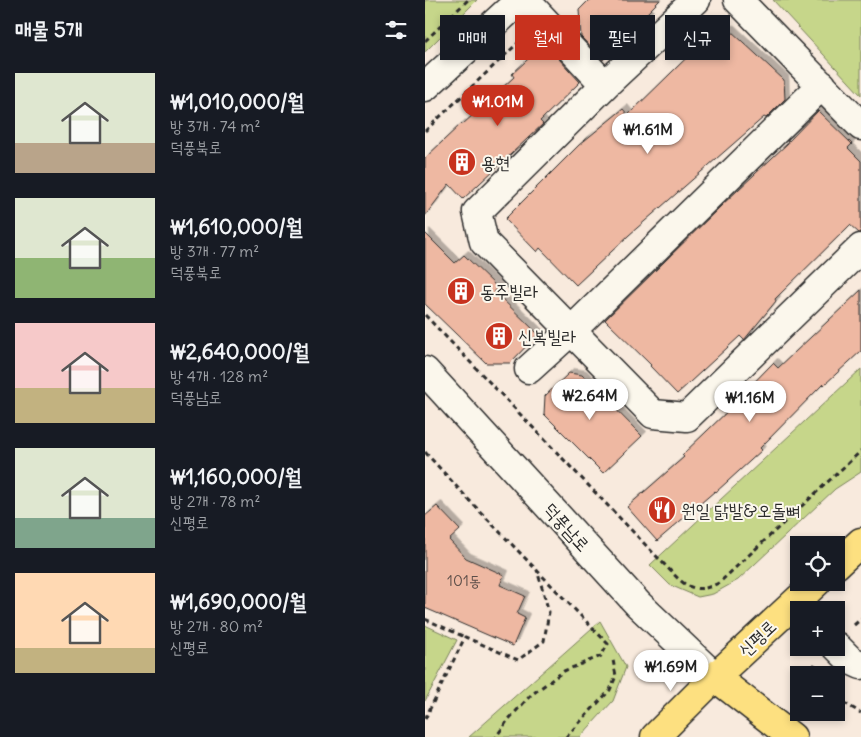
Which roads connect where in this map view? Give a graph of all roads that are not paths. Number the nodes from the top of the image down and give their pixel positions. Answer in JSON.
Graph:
{"nodes":[{"id":1,"x":520,"y":0,"type":"edge"},
{"id":2,"x":525,"y":0,"type":"edge"},
{"id":3,"x":696,"y":0,"type":"edge"},
{"id":4,"x":738,"y":0,"type":"edge"},
{"id":5,"x":605,"y":85,"type":"junction"},
{"id":6,"x":822,"y":85,"type":"junction"},
{"id":7,"x":425,"y":87,"type":"edge"},
{"id":8,"x":861,"y":126,"type":"edge"},
{"id":9,"x":861,"y":248,"type":"edge"},
{"id":10,"x":571,"y":331,"type":"junction"},
{"id":11,"x":529,"y":369,"type":"dead end"},
{"id":12,"x":425,"y":371,"type":"edge"},
{"id":13,"x":861,"y":542,"type":"edge"},
{"id":14,"x":845,"y":557,"type":"edge"},
{"id":15,"x":790,"y":614,"type":"edge"},
{"id":16,"x":845,"y":655,"type":"edge"},
{"id":17,"x":861,"y":665,"type":"edge"},
{"id":18,"x":715,"y":677,"type":"junction"},
{"id":19,"x":655,"y":737,"type":"edge"},
{"id":20,"x":792,"y":737,"type":"edge"}],
"edges":[{"from":1,"to":7,"type":"street"},
{"from":2,"to":5,"type":"street"},
{"from":3,"to":5,"type":"street"},
{"from":4,"to":6,"type":"street"},
{"from":5,"to":10,"type":"street"},
{"from":6,"to":8,"type":"street"},
{"from":6,"to":10,"type":"street"},
{"from":9,"to":10,"type":"street"},
{"from":10,"to":11,"type":"street"},
{"from":12,"to":18,"type":"street","name":"덕풍남로"},
{"from":13,"to":14,"type":"main road"},
{"from":15,"to":18,"type":"main road","name":"신평로"},
{"from":16,"to":17,"type":"street"},
{"from":18,"to":19,"type":"main road","name":"신평로"},
{"from":18,"to":20,"type":"main road"}]}
